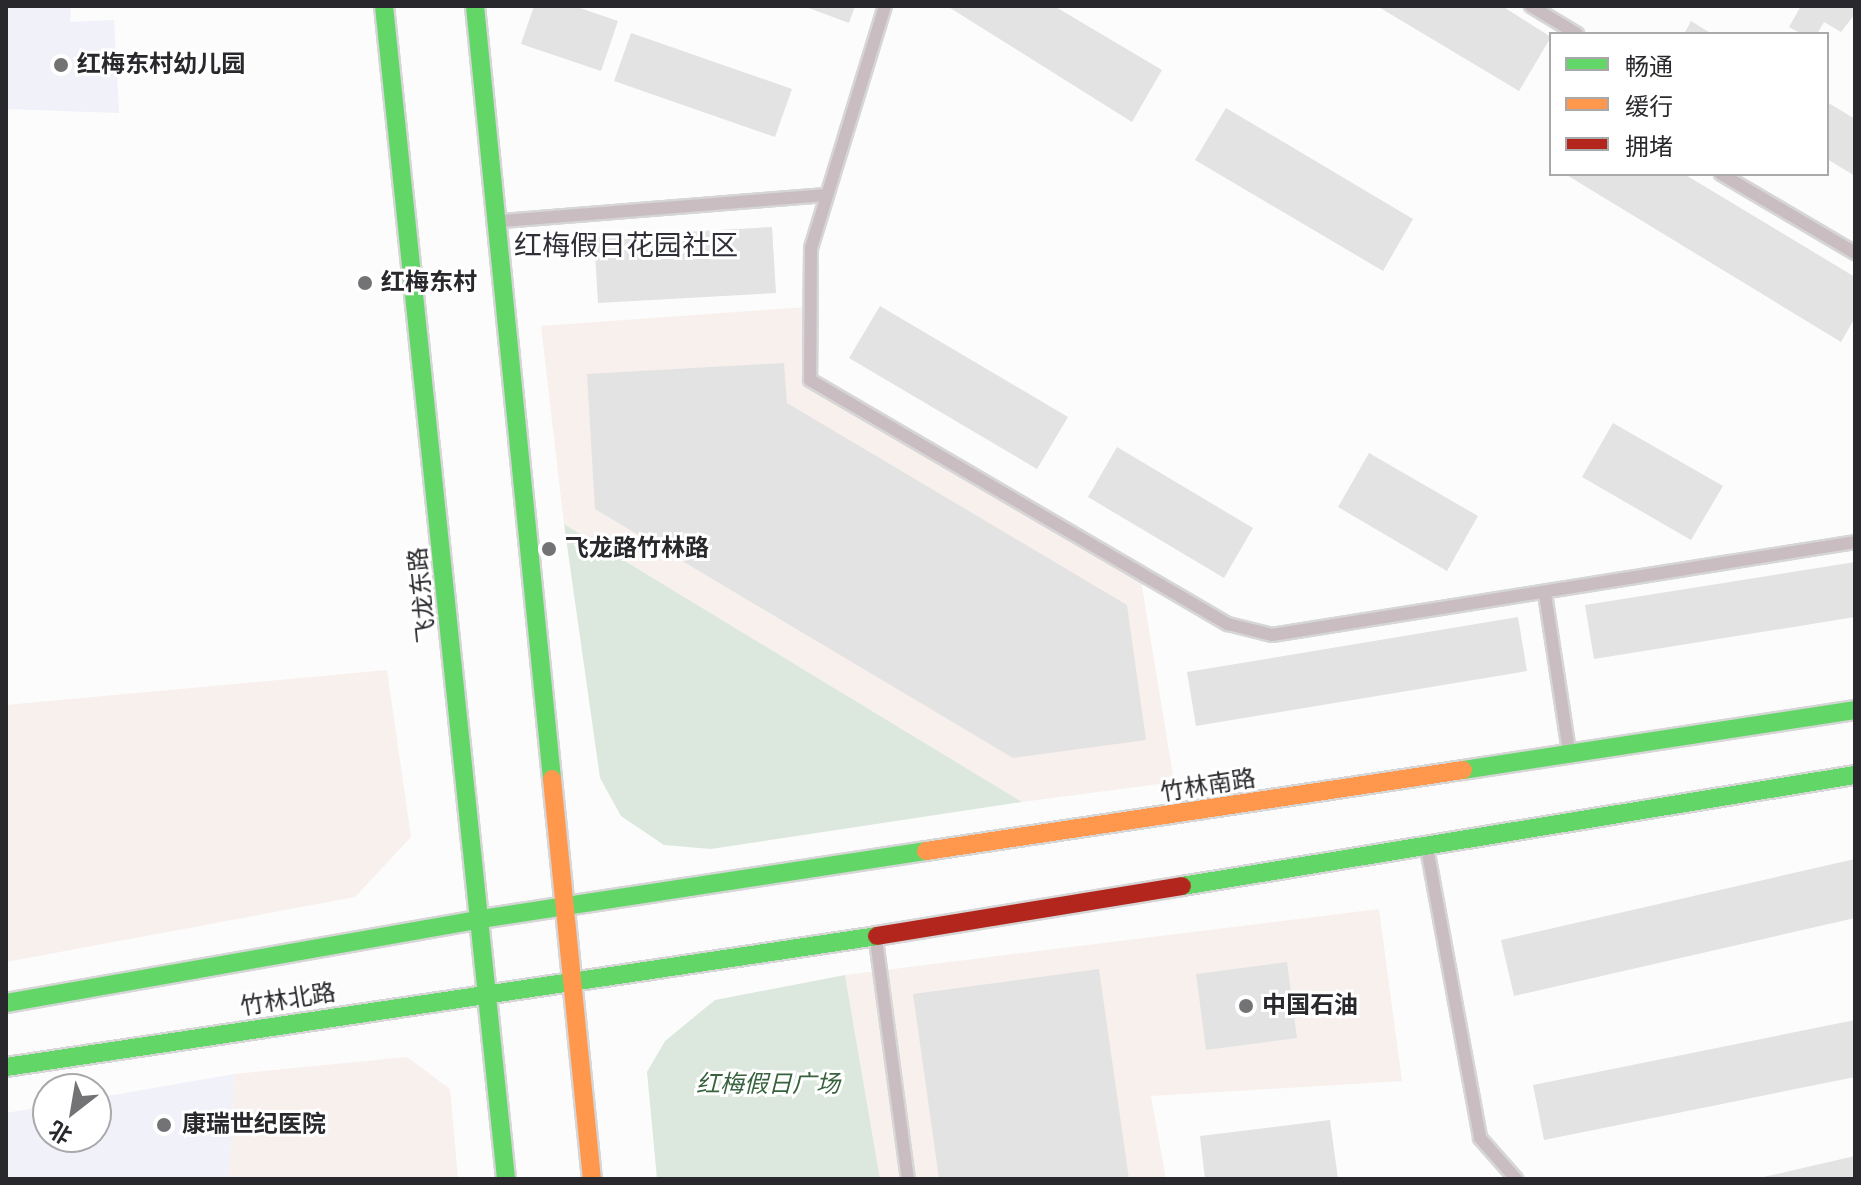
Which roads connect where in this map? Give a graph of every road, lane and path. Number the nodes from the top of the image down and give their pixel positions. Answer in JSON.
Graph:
{"nodes":[{"id":1,"x":384,"y":6,"type":"edge"},
{"id":2,"x":475,"y":6,"type":"edge"},
{"id":3,"x":885,"y":6,"type":"edge"},
{"id":4,"x":1531,"y":6,"type":"edge"},
{"id":5,"x":1574,"y":32,"type":"edge"},
{"id":6,"x":1724,"y":176,"type":"edge"},
{"id":7,"x":826,"y":195,"type":"junction"},
{"id":8,"x":497,"y":222,"type":"junction"},
{"id":9,"x":1855,"y":253,"type":"edge"},
{"id":10,"x":1855,"y":542,"type":"edge"},
{"id":11,"x":1545,"y":594,"type":"junction"},
{"id":12,"x":1855,"y":710,"type":"edge"},
{"id":13,"x":1570,"y":754,"type":"junction"},
{"id":14,"x":1855,"y":775,"type":"edge"},
{"id":15,"x":1427,"y":845,"type":"junction"},
{"id":16,"x":568,"y":909,"type":"junction"},
{"id":17,"x":481,"y":919,"type":"junction"},
{"id":18,"x":875,"y":936,"type":"junction"},
{"id":19,"x":577,"y":985,"type":"junction"},
{"id":20,"x":488,"y":994,"type":"junction"},
{"id":21,"x":6,"y":1003,"type":"edge"},
{"id":22,"x":6,"y":1067,"type":"edge"},
{"id":23,"x":506,"y":1179,"type":"edge"},
{"id":24,"x":592,"y":1179,"type":"edge"},
{"id":25,"x":908,"y":1179,"type":"edge"},
{"id":26,"x":1516,"y":1179,"type":"edge"}],
"edges":[{"from":1,"to":17,"type":"main road","name":"飞龙东路"},
{"from":2,"to":8,"type":"main road"},
{"from":3,"to":7,"type":"lane"},
{"from":4,"to":5,"type":"lane"},
{"from":6,"to":9,"type":"lane"},
{"from":7,"to":8,"type":"lane"},
{"from":7,"to":11,"type":"lane"},
{"from":8,"to":16,"type":"main road"},
{"from":10,"to":11,"type":"lane"},
{"from":11,"to":13,"type":"lane"},
{"from":12,"to":13,"type":"main road","name":"竹林南路"},
{"from":13,"to":16,"type":"main road","name":"竹林南路"},
{"from":14,"to":15,"type":"main road"},
{"from":15,"to":18,"type":"main road"},
{"from":15,"to":26,"type":"lane"},
{"from":16,"to":17,"type":"main road","name":"竹林北路"},
{"from":16,"to":19,"type":"main road"},
{"from":17,"to":20,"type":"main road","name":"飞龙东路"},
{"from":17,"to":21,"type":"main road","name":"竹林北路"},
{"from":18,"to":19,"type":"main road"},
{"from":18,"to":25,"type":"lane"},
{"from":19,"to":20,"type":"main road","name":"竹林北路"},
{"from":19,"to":24,"type":"main road"},
{"from":20,"to":22,"type":"main road","name":"竹林北路"},
{"from":20,"to":23,"type":"main road","name":"飞龙东路"}]}
